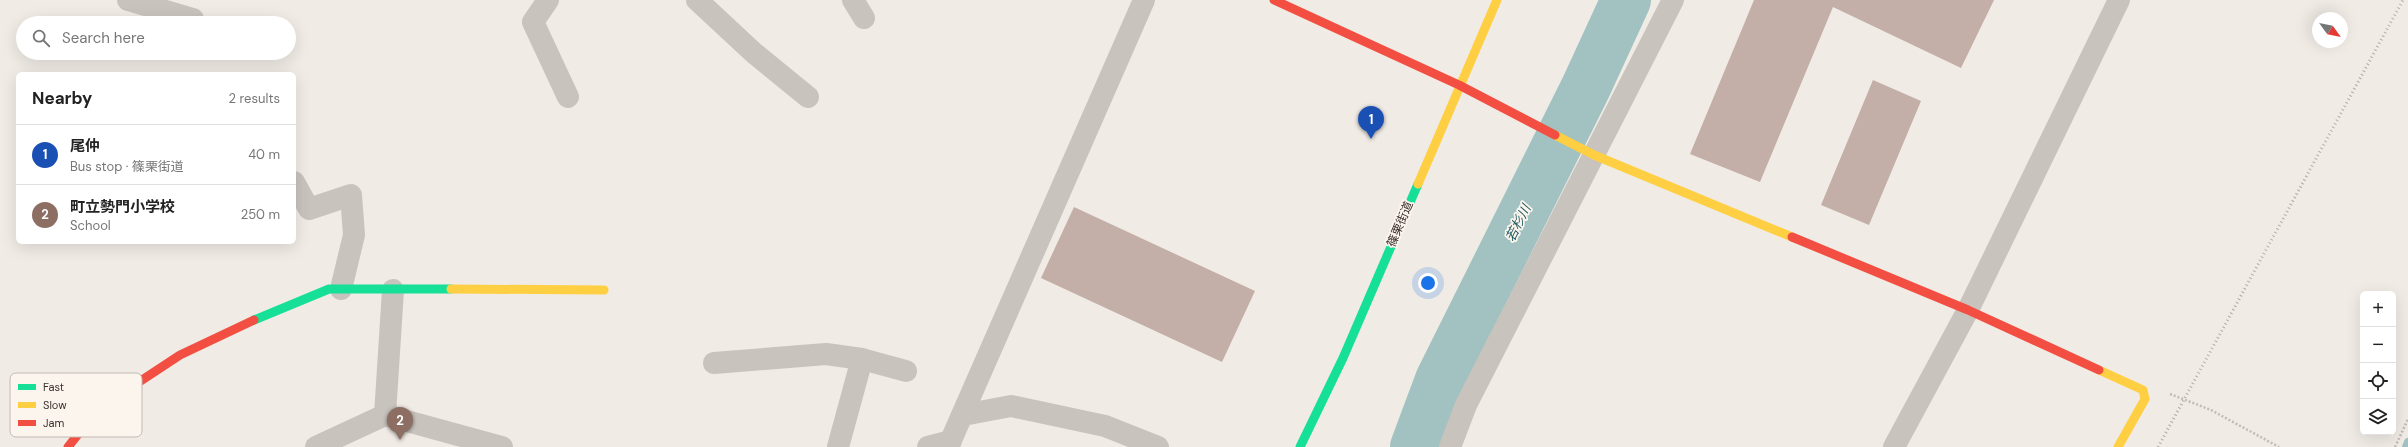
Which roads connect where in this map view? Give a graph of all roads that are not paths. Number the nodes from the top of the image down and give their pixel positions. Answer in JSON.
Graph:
{"nodes":[{"id":1,"x":128,"y":0,"type":"edge"},
{"id":2,"x":548,"y":0,"type":"edge"},
{"id":3,"x":697,"y":0,"type":"edge"},
{"id":4,"x":1144,"y":0,"type":"edge"},
{"id":5,"x":1274,"y":0,"type":"edge"},
{"id":6,"x":1497,"y":0,"type":"edge"},
{"id":7,"x":1672,"y":0,"type":"edge"},
{"id":8,"x":2119,"y":0,"type":"edge"},
{"id":9,"x":183,"y":16,"type":"edge"},
{"id":10,"x":1459,"y":85,"type":"junction"},
{"id":11,"x":568,"y":96,"type":"dead end"},
{"id":12,"x":808,"y":97,"type":"dead end"},
{"id":13,"x":1594,"y":154,"type":"junction"},
{"id":14,"x":296,"y":186,"type":"edge"},
{"id":15,"x":341,"y":289,"type":"junction"},
{"id":16,"x":393,"y":290,"type":"junction"},
{"id":17,"x":604,"y":290,"type":"dead end"},
{"id":18,"x":1968,"y":310,"type":"junction"},
{"id":19,"x":862,"y":359,"type":"junction"},
{"id":20,"x":714,"y":363,"type":"dead end"},
{"id":21,"x":906,"y":371,"type":"dead end"},
{"id":22,"x":142,"y":380,"type":"edge"},
{"id":23,"x":385,"y":415,"type":"junction"},
{"id":24,"x":963,"y":415,"type":"junction"},
{"id":25,"x":76,"y":437,"type":"edge"},
{"id":26,"x":950,"y":444,"type":"edge"},
{"id":27,"x":68,"y":447,"type":"edge"},
{"id":28,"x":316,"y":447,"type":"edge"},
{"id":29,"x":502,"y":447,"type":"edge"},
{"id":30,"x":838,"y":447,"type":"edge"},
{"id":31,"x":928,"y":447,"type":"edge"},
{"id":32,"x":1158,"y":447,"type":"edge"},
{"id":33,"x":1300,"y":447,"type":"edge"},
{"id":34,"x":1450,"y":447,"type":"edge"},
{"id":35,"x":1894,"y":447,"type":"edge"},
{"id":36,"x":2118,"y":447,"type":"edge"}],
"edges":[{"from":1,"to":9,"type":"street"},
{"from":2,"to":11,"type":"street"},
{"from":3,"to":12,"type":"street"},
{"from":4,"to":24,"type":"street"},
{"from":5,"to":10,"type":"street"},
{"from":6,"to":10,"type":"street","name":"篠栗街道"},
{"from":7,"to":13,"type":"street"},
{"from":8,"to":18,"type":"street"},
{"from":10,"to":13,"type":"street"},
{"from":10,"to":33,"type":"street","name":"篠栗街道"},
{"from":13,"to":18,"type":"street"},
{"from":13,"to":34,"type":"street"},
{"from":14,"to":15,"type":"street"},
{"from":15,"to":16,"type":"street"},
{"from":15,"to":22,"type":"street"},
{"from":16,"to":17,"type":"street"},
{"from":16,"to":23,"type":"street"},
{"from":18,"to":35,"type":"street"},
{"from":18,"to":36,"type":"street"},
{"from":19,"to":20,"type":"street"},
{"from":19,"to":21,"type":"street"},
{"from":19,"to":30,"type":"street"},
{"from":23,"to":28,"type":"street"},
{"from":23,"to":29,"type":"street"},
{"from":24,"to":26,"type":"street"},
{"from":24,"to":32,"type":"street"},
{"from":25,"to":27,"type":"street"},
{"from":26,"to":31,"type":"street"}]}
